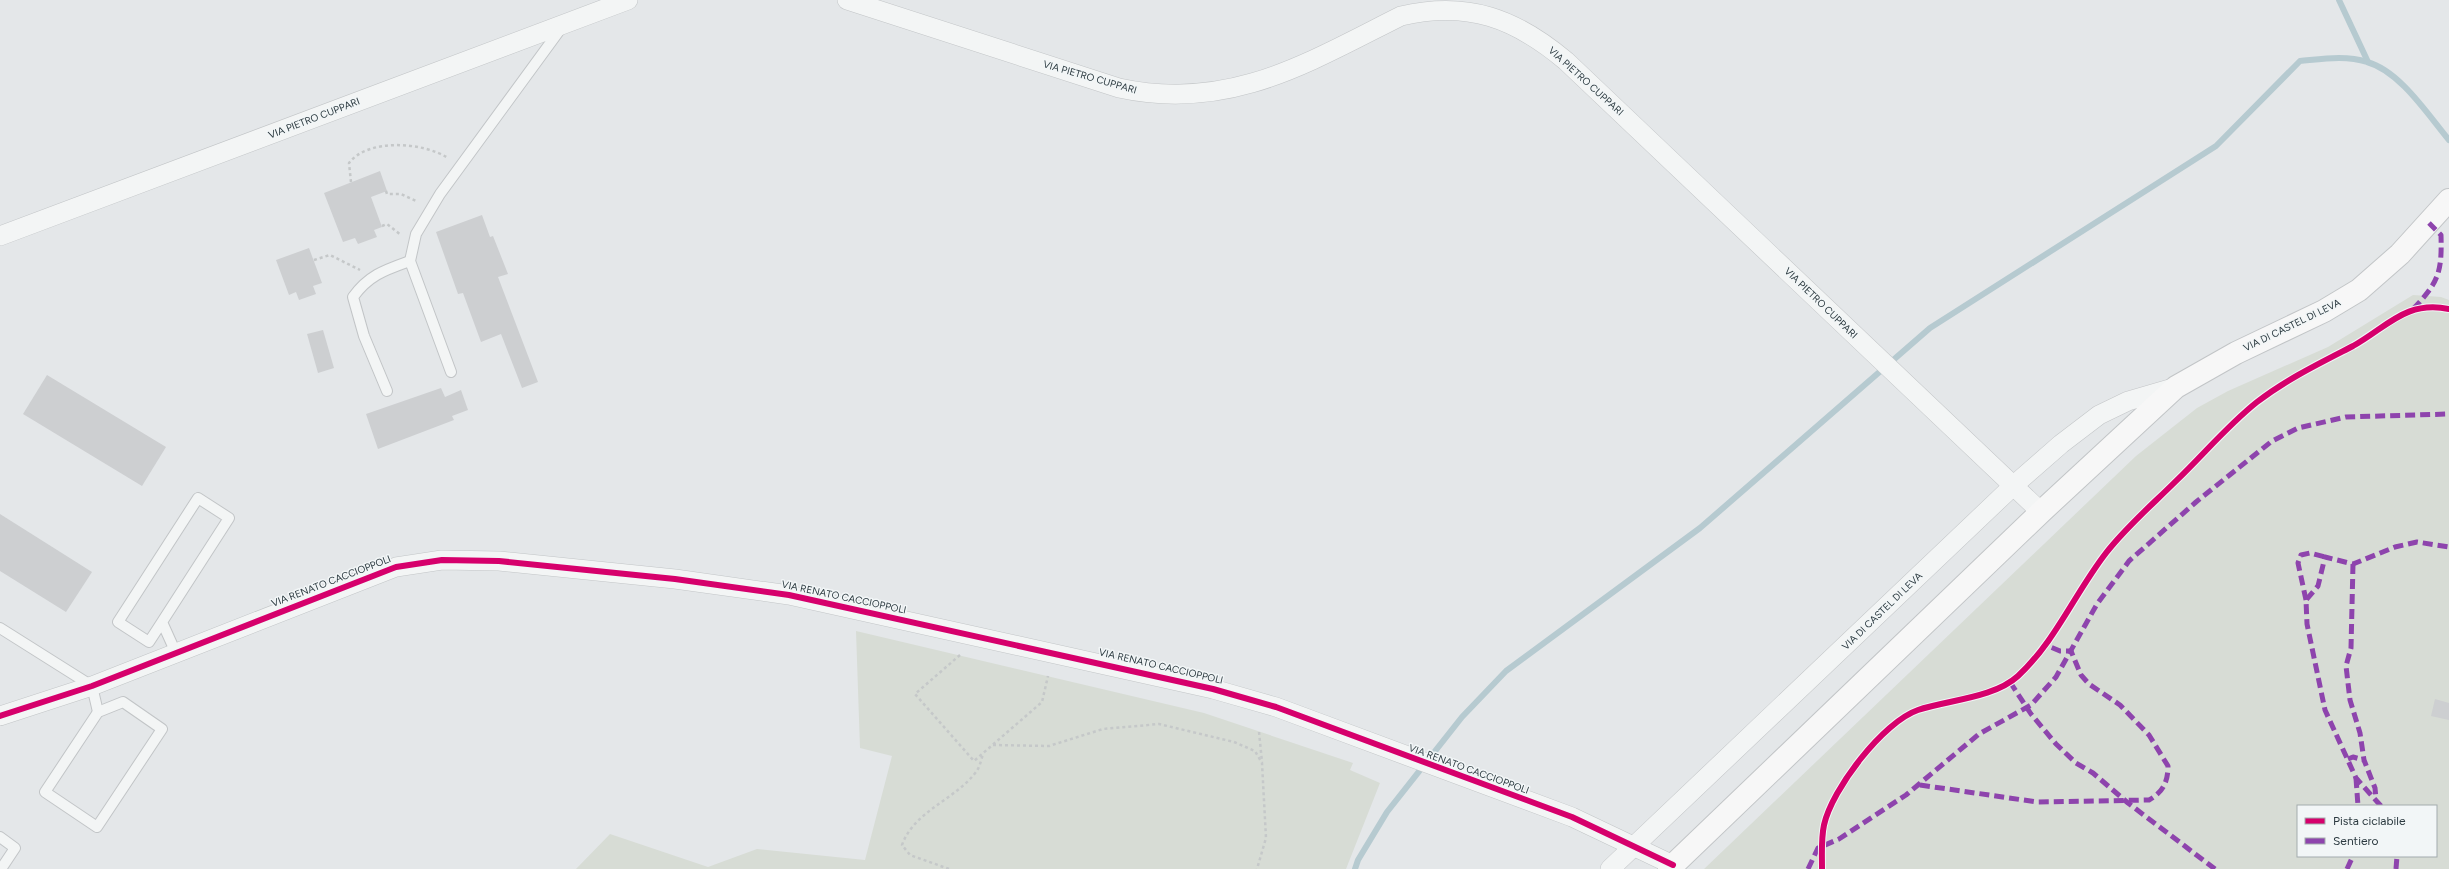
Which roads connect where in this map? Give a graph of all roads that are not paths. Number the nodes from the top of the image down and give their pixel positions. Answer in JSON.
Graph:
{"nodes":[{"id":1,"x":628,"y":0,"type":"edge"},
{"id":2,"x":847,"y":0,"type":"edge"},
{"id":3,"x":565,"y":24,"type":"junction"},
{"id":4,"x":2444,"y":206,"type":"edge"},
{"id":5,"x":0,"y":236,"type":"edge"},
{"id":6,"x":410,"y":261,"type":"junction"},
{"id":7,"x":451,"y":372,"type":"dead end"},
{"id":8,"x":2176,"y":387,"type":"junction"},
{"id":9,"x":387,"y":391,"type":"dead end"},
{"id":10,"x":2013,"y":486,"type":"junction"},
{"id":11,"x":2041,"y":512,"type":"junction"},
{"id":12,"x":162,"y":622,"type":"junction"},
{"id":13,"x":0,"y":628,"type":"edge"},
{"id":14,"x":176,"y":653,"type":"junction"},
{"id":15,"x":92,"y":686,"type":"junction"},
{"id":16,"x":98,"y":712,"type":"junction"},
{"id":17,"x":0,"y":716,"type":"edge"},
{"id":18,"x":0,"y":837,"type":"edge"},
{"id":19,"x":1634,"y":846,"type":"junction"},
{"id":20,"x":1671,"y":867,"type":"edge"},
{"id":21,"x":1,"y":869,"type":"edge"},
{"id":22,"x":1610,"y":869,"type":"edge"}],
"edges":[{"from":1,"to":3,"type":"street","name":"VIA PIETRO CUPPARI"},
{"from":2,"to":10,"type":"street","name":"VIA PIETRO CUPPARI"},
{"from":3,"to":5,"type":"street","name":"VIA PIETRO CUPPARI"},
{"from":3,"to":6,"type":"lane"},
{"from":4,"to":8,"type":"street","name":"VIA DI CASTEL DI LEVA"},
{"from":6,"to":7,"type":"lane"},
{"from":6,"to":9,"type":"lane"},
{"from":8,"to":10,"type":"street","name":"VIA DI CASTEL DI LEVA"},
{"from":8,"to":11,"type":"street","name":"VIA DI CASTEL DI LEVA"},
{"from":10,"to":11,"type":"street","name":"VIA PIETRO CUPPARI"},
{"from":10,"to":19,"type":"street","name":"VIA DI CASTEL DI LEVA"},
{"from":11,"to":20,"type":"street","name":"VIA DI CASTEL DI LEVA"},
{"from":12,"to":12,"type":"lane"},
{"from":12,"to":14,"type":"lane"},
{"from":13,"to":15,"type":"lane"},
{"from":14,"to":15,"type":"street","name":"VIA RENATO CACCIOPPOLI"},
{"from":14,"to":19,"type":"street","name":"VIA RENATO CACCIOPPOLI"},
{"from":15,"to":16,"type":"lane"},
{"from":15,"to":17,"type":"street","name":"VIA RENATO CACCIOPPOLI"},
{"from":16,"to":16,"type":"lane"},
{"from":18,"to":21,"type":"lane"},
{"from":19,"to":20,"type":"street","name":"VIA RENATO CACCIOPPOLI"},
{"from":19,"to":22,"type":"street","name":"VIA DI CASTEL DI LEVA"}]}
